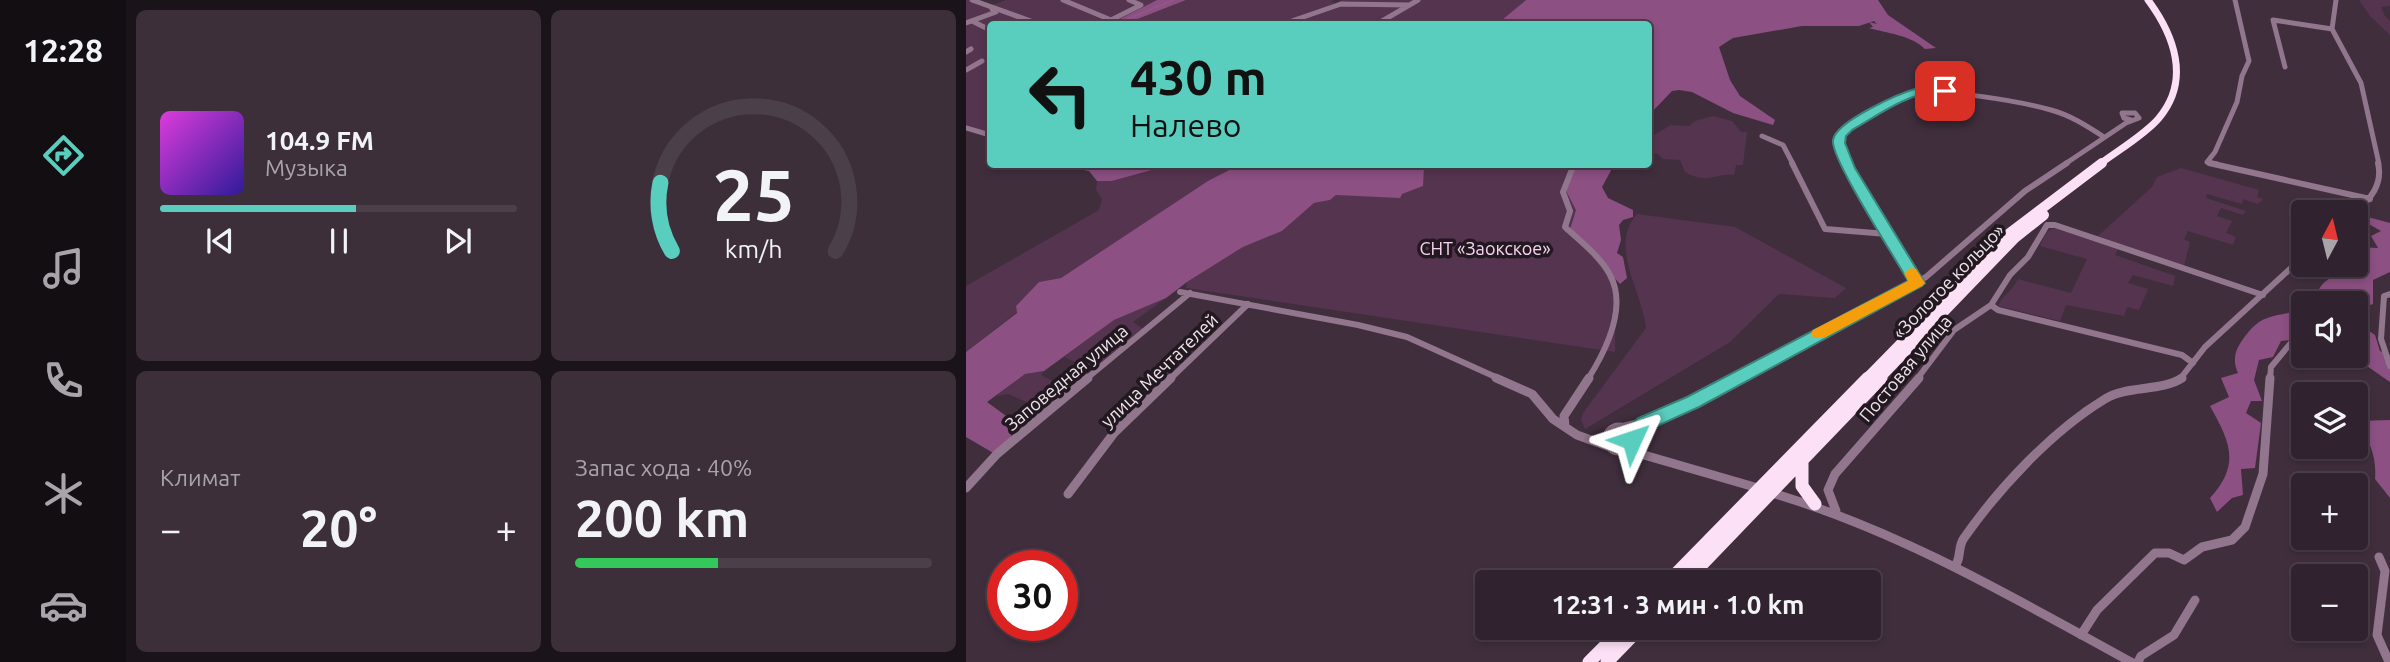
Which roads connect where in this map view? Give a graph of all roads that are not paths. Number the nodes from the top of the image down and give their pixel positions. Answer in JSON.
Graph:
{"nodes":[{"id":1,"x":972,"y":0,"type":"edge"},
{"id":2,"x":1063,"y":0,"type":"edge"},
{"id":3,"x":1129,"y":0,"type":"edge"},
{"id":4,"x":1418,"y":0,"type":"edge"},
{"id":5,"x":2150,"y":0,"type":"edge"},
{"id":6,"x":2235,"y":0,"type":"edge"},
{"id":7,"x":2336,"y":0,"type":"edge"},
{"id":8,"x":1409,"y":5,"type":"junction"},
{"id":9,"x":990,"y":6,"type":"junction"},
{"id":10,"x":1031,"y":21,"type":"edge"},
{"id":11,"x":1291,"y":21,"type":"edge"},
{"id":12,"x":1382,"y":21,"type":"edge"},
{"id":13,"x":969,"y":22,"type":"edge"},
{"id":14,"x":987,"y":29,"type":"edge"},
{"id":15,"x":2332,"y":29,"type":"junction"},
{"id":16,"x":982,"y":61,"type":"dead end"},
{"id":17,"x":2285,"y":67,"type":"dead end"},
{"id":18,"x":966,"y":70,"type":"edge"},
{"id":19,"x":2127,"y":120,"type":"dead end"},
{"id":20,"x":966,"y":128,"type":"edge"},
{"id":21,"x":987,"y":134,"type":"edge"},
{"id":22,"x":1762,"y":136,"type":"dead end"},
{"id":23,"x":2104,"y":137,"type":"junction"},
{"id":24,"x":1572,"y":168,"type":"edge"},
{"id":25,"x":2370,"y":199,"type":"joint"},
{"id":26,"x":1887,"y":234,"type":"junction"},
{"id":27,"x":2291,"y":268,"type":"edge"},
{"id":28,"x":1917,"y":283,"type":"junction"},
{"id":29,"x":1180,"y":292,"type":"dead end"},
{"id":30,"x":1190,"y":293,"type":"junction"},
{"id":31,"x":2390,"y":294,"type":"edge"},
{"id":32,"x":2263,"y":295,"type":"junction"},
{"id":33,"x":1248,"y":304,"type":"junction"},
{"id":34,"x":1991,"y":305,"type":"junction"},
{"id":35,"x":2386,"y":330,"type":"edge"},
{"id":36,"x":2291,"y":343,"type":"edge"},
{"id":37,"x":2193,"y":363,"type":"junction"},
{"id":38,"x":2390,"y":366,"type":"edge"},
{"id":39,"x":1644,"y":424,"type":"junction"},
{"id":40,"x":1565,"y":426,"type":"junction"},
{"id":41,"x":1621,"y":428,"type":"junction"},
{"id":42,"x":1607,"y":435,"type":"junction"},
{"id":43,"x":1586,"y":439,"type":"junction"},
{"id":44,"x":1632,"y":439,"type":"junction"},
{"id":45,"x":1613,"y":448,"type":"junction"},
{"id":46,"x":1644,"y":455,"type":"junction"},
{"id":47,"x":1802,"y":462,"type":"junction"},
{"id":48,"x":966,"y":488,"type":"edge"},
{"id":49,"x":1758,"y":488,"type":"junction"},
{"id":50,"x":1772,"y":492,"type":"junction"},
{"id":51,"x":1069,"y":494,"type":"dead end"},
{"id":52,"x":1815,"y":504,"type":"junction"},
{"id":53,"x":1836,"y":511,"type":"junction"},
{"id":54,"x":2379,"y":557,"type":"dead end"},
{"id":55,"x":1954,"y":567,"type":"junction"},
{"id":56,"x":1679,"y":570,"type":"edge"},
{"id":57,"x":1697,"y":570,"type":"edge"},
{"id":58,"x":2195,"y":600,"type":"dead end"},
{"id":59,"x":2081,"y":635,"type":"junction"},
{"id":60,"x":1611,"y":640,"type":"edge"},
{"id":61,"x":1628,"y":640,"type":"edge"},
{"id":62,"x":1589,"y":662,"type":"edge"},
{"id":63,"x":1607,"y":662,"type":"edge"},
{"id":64,"x":2131,"y":662,"type":"edge"},
{"id":65,"x":2138,"y":662,"type":"edge"},
{"id":66,"x":2389,"y":662,"type":"edge"}],
"edges":[{"from":1,"to":9,"type":"street"},
{"from":2,"to":3,"type":"street"},
{"from":4,"to":8,"type":"street"},
{"from":5,"to":47,"type":"highway","name":"«Золотое кольцо»"},
{"from":5,"to":49,"type":"highway","name":"«Золотое кольцо»"},
{"from":6,"to":25,"type":"street"},
{"from":7,"to":15,"type":"street"},
{"from":8,"to":11,"type":"street"},
{"from":8,"to":12,"type":"street"},
{"from":9,"to":10,"type":"street"},
{"from":9,"to":13,"type":"street"},
{"from":13,"to":14,"type":"street"},
{"from":15,"to":17,"type":"street"},
{"from":15,"to":25,"type":"street"},
{"from":16,"to":18,"type":"street"},
{"from":19,"to":23,"type":"street"},
{"from":20,"to":21,"type":"street"},
{"from":22,"to":26,"type":"street"},
{"from":23,"to":26,"type":"street"},
{"from":23,"to":28,"type":"street"},
{"from":24,"to":40,"type":"street"},
{"from":26,"to":28,"type":"street"},
{"from":27,"to":32,"type":"street"},
{"from":28,"to":39,"type":"street"},
{"from":29,"to":30,"type":"street"},
{"from":30,"to":33,"type":"street"},
{"from":30,"to":48,"type":"street","name":"Заповедная улица"},
{"from":31,"to":35,"type":"street"},
{"from":32,"to":34,"type":"street","name":"Постовая улица"},
{"from":32,"to":37,"type":"street"},
{"from":33,"to":40,"type":"street"},
{"from":33,"to":51,"type":"street","name":"улица Мечтателей"},
{"from":34,"to":37,"type":"street"},
{"from":34,"to":53,"type":"street","name":"Постовая улица"},
{"from":35,"to":38,"type":"street"},
{"from":36,"to":59,"type":"street"},
{"from":37,"to":55,"type":"street"},
{"from":39,"to":41,"type":"street"},
{"from":39,"to":44,"type":"street"},
{"from":40,"to":43,"type":"street"},
{"from":41,"to":42,"type":"street"},
{"from":41,"to":44,"type":"street"},
{"from":42,"to":43,"type":"street"},
{"from":42,"to":45,"type":"street"},
{"from":43,"to":45,"type":"street"},
{"from":44,"to":45,"type":"street"},
{"from":44,"to":46,"type":"street"},
{"from":45,"to":46,"type":"street"},
{"from":46,"to":49,"type":"street"},
{"from":47,"to":50,"type":"highway","name":"«Золотое кольцо»"},
{"from":47,"to":52,"type":"highway"},
{"from":49,"to":50,"type":"highway"},
{"from":49,"to":56,"type":"highway","name":"«Золотое кольцо»"},
{"from":50,"to":52,"type":"street"},
{"from":50,"to":57,"type":"highway","name":"«Золотое кольцо»"},
{"from":52,"to":53,"type":"street"},
{"from":53,"to":55,"type":"street"},
{"from":54,"to":66,"type":"street"},
{"from":55,"to":59,"type":"street"},
{"from":58,"to":65,"type":"street"},
{"from":59,"to":64,"type":"street"},
{"from":60,"to":62,"type":"highway"},
{"from":61,"to":63,"type":"highway"}]}
